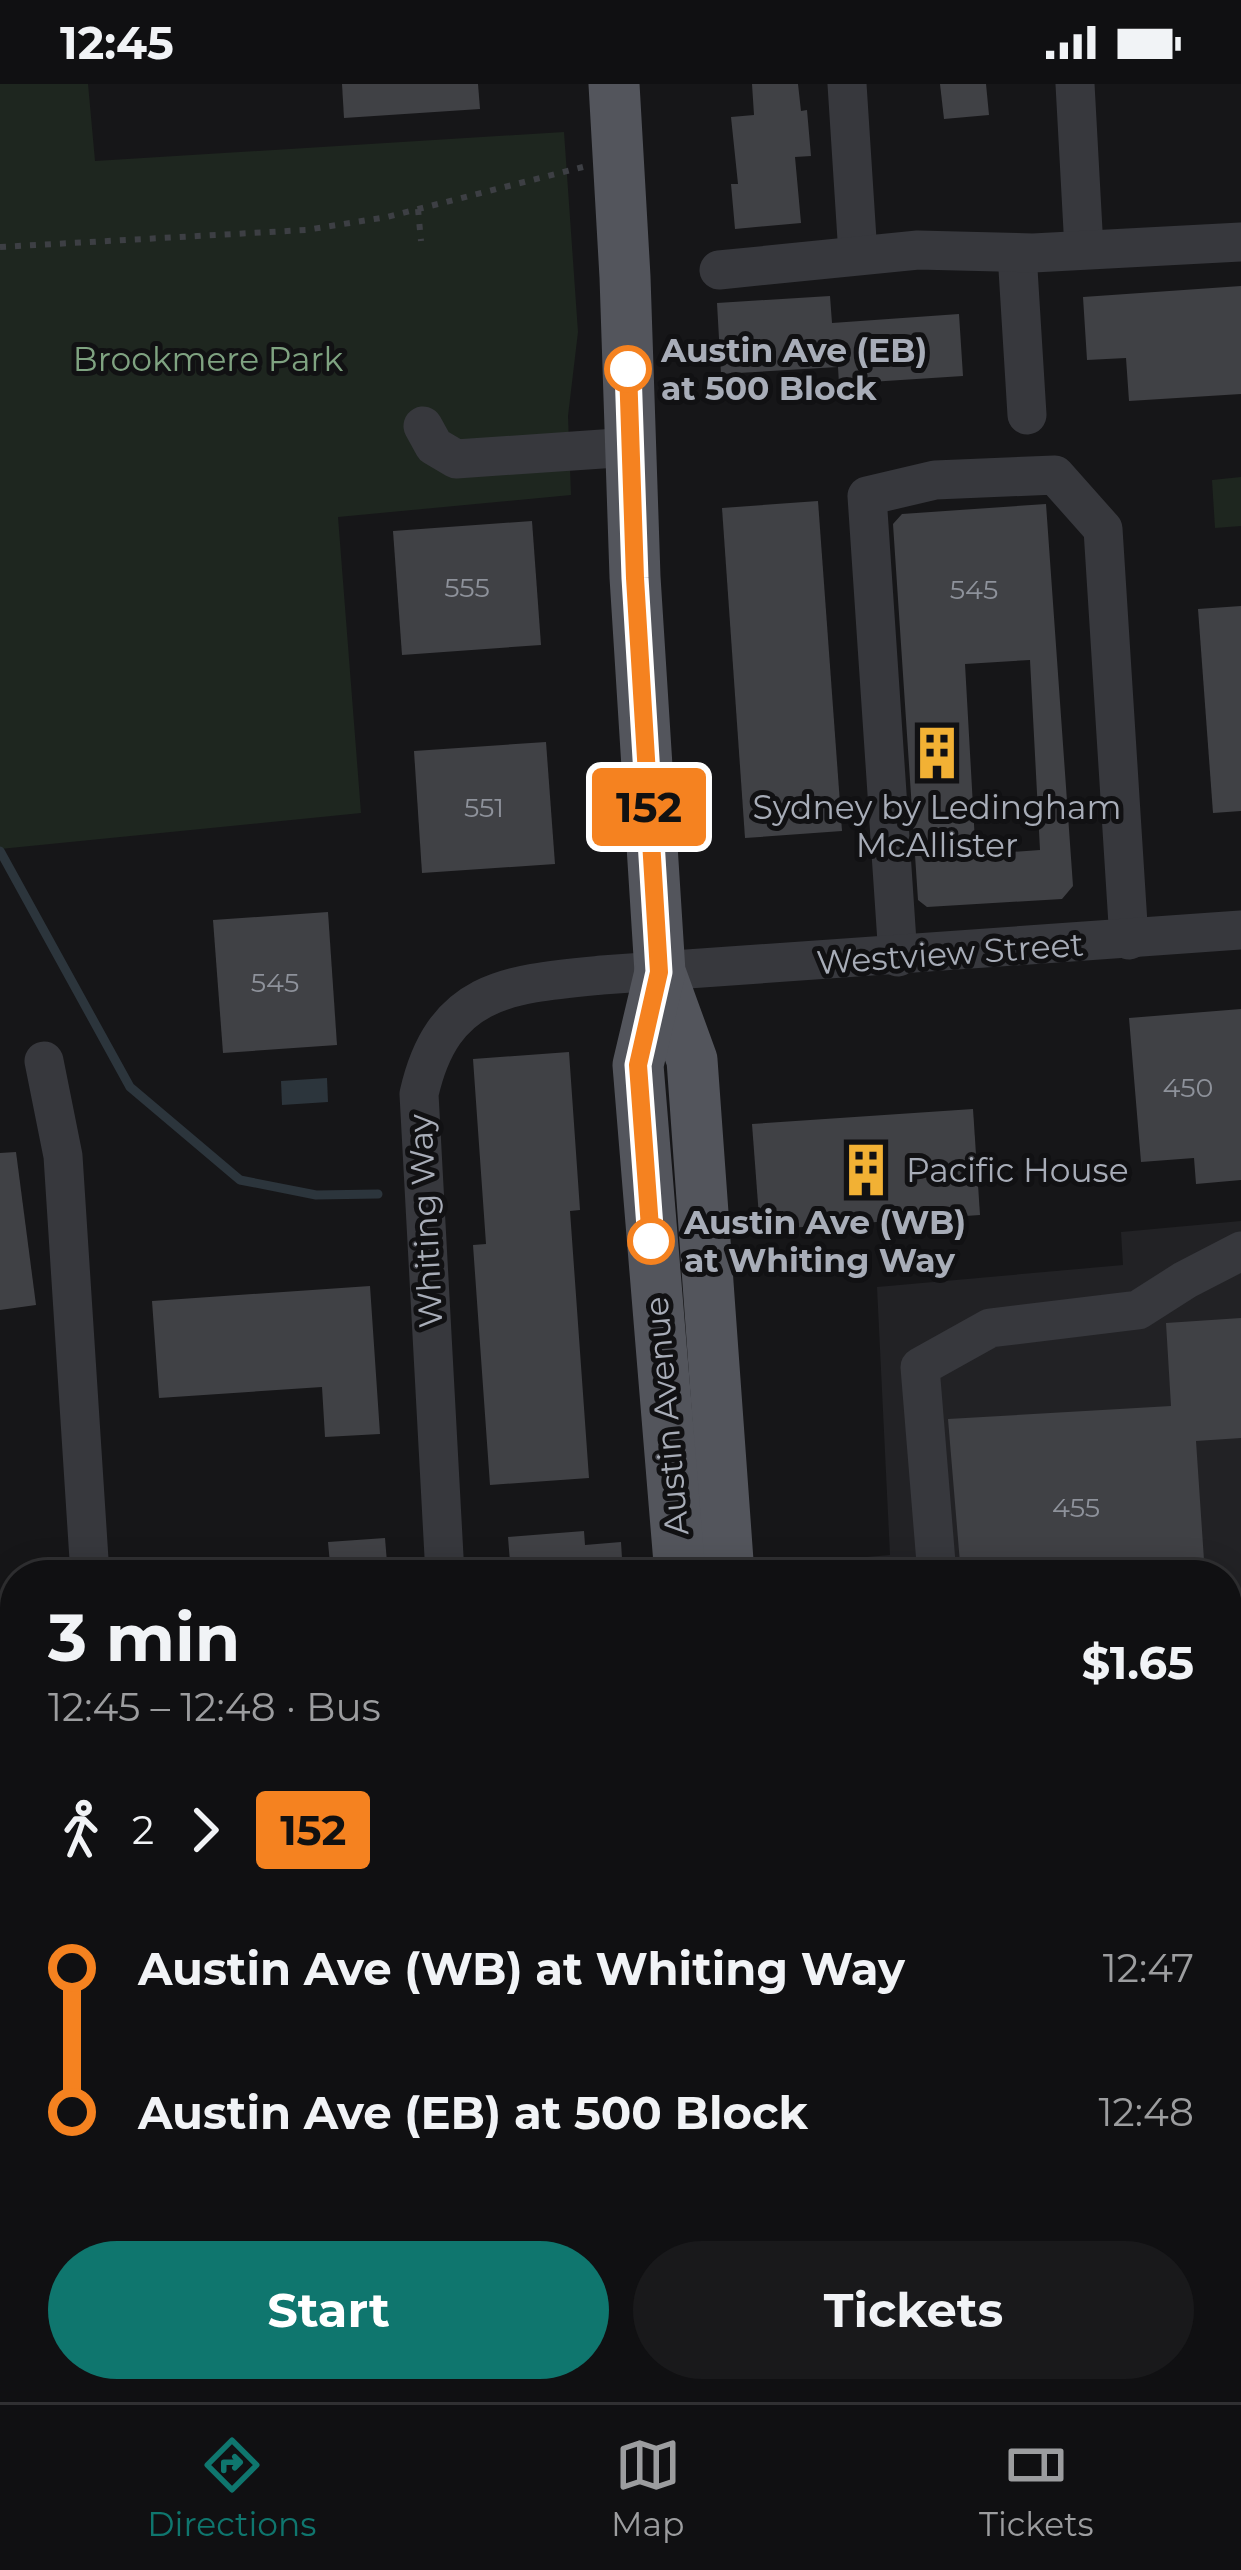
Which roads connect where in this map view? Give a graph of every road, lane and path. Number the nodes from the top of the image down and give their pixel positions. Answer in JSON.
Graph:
{"nodes":[{"id":1,"x":614,"y":84,"type":"edge"},
{"id":2,"x":847,"y":84,"type":"edge"},
{"id":3,"x":1075,"y":84,"type":"edge"},
{"id":4,"x":619,"y":157,"type":"junction"},
{"id":5,"x":418,"y":208,"type":"junction"},
{"id":6,"x":421,"y":241,"type":"dead end"},
{"id":7,"x":1241,"y":242,"type":"edge"},
{"id":8,"x":0,"y":248,"type":"edge"},
{"id":9,"x":1084,"y":249,"type":"junction"},
{"id":10,"x":1017,"y":253,"type":"junction"},
{"id":11,"x":858,"y":255,"type":"junction"},
{"id":12,"x":719,"y":270,"type":"dead end"},
{"id":13,"x":1027,"y":415,"type":"dead end"},
{"id":14,"x":423,"y":426,"type":"dead end"},
{"id":15,"x":631,"y":447,"type":"junction"},
{"id":16,"x":1241,"y":930,"type":"edge"},
{"id":17,"x":1129,"y":940,"type":"junction"},
{"id":18,"x":898,"y":957,"type":"junction"},
{"id":19,"x":659,"y":972,"type":"junction"},
{"id":20,"x":44,"y":1061,"type":"dead end"},
{"id":21,"x":1241,"y":1250,"type":"edge"},
{"id":22,"x":89,"y":1560,"type":"edge"},
{"id":23,"x":444,"y":1560,"type":"edge"},
{"id":24,"x":679,"y":1560,"type":"edge"},
{"id":25,"x":728,"y":1560,"type":"edge"},
{"id":26,"x":936,"y":1560,"type":"edge"}],
"edges":[{"from":1,"to":4,"type":"main road","name":"Austin Avenue"},
{"from":2,"to":11,"type":"street"},
{"from":3,"to":9,"type":"street"},
{"from":4,"to":5,"type":"path"},
{"from":4,"to":15,"type":"main road","name":"Austin Avenue"},
{"from":5,"to":6,"type":"path"},
{"from":5,"to":8,"type":"path"},
{"from":7,"to":9,"type":"street"},
{"from":9,"to":10,"type":"street"},
{"from":10,"to":11,"type":"street"},
{"from":10,"to":13,"type":"street"},
{"from":11,"to":12,"type":"street"},
{"from":14,"to":15,"type":"street"},
{"from":15,"to":19,"type":"main road","name":"Austin Avenue"},
{"from":16,"to":17,"type":"street","name":"Westview Street"},
{"from":17,"to":18,"type":"street","name":"Westview Street"},
{"from":17,"to":18,"type":"street"},
{"from":18,"to":19,"type":"street","name":"Westview Street"},
{"from":19,"to":23,"type":"street","name":"Whiting Way"},
{"from":19,"to":24,"type":"main road","name":"Austin Avenue"},
{"from":19,"to":25,"type":"main road","name":"Austin Avenue"},
{"from":20,"to":22,"type":"street"},
{"from":21,"to":26,"type":"street"}]}
